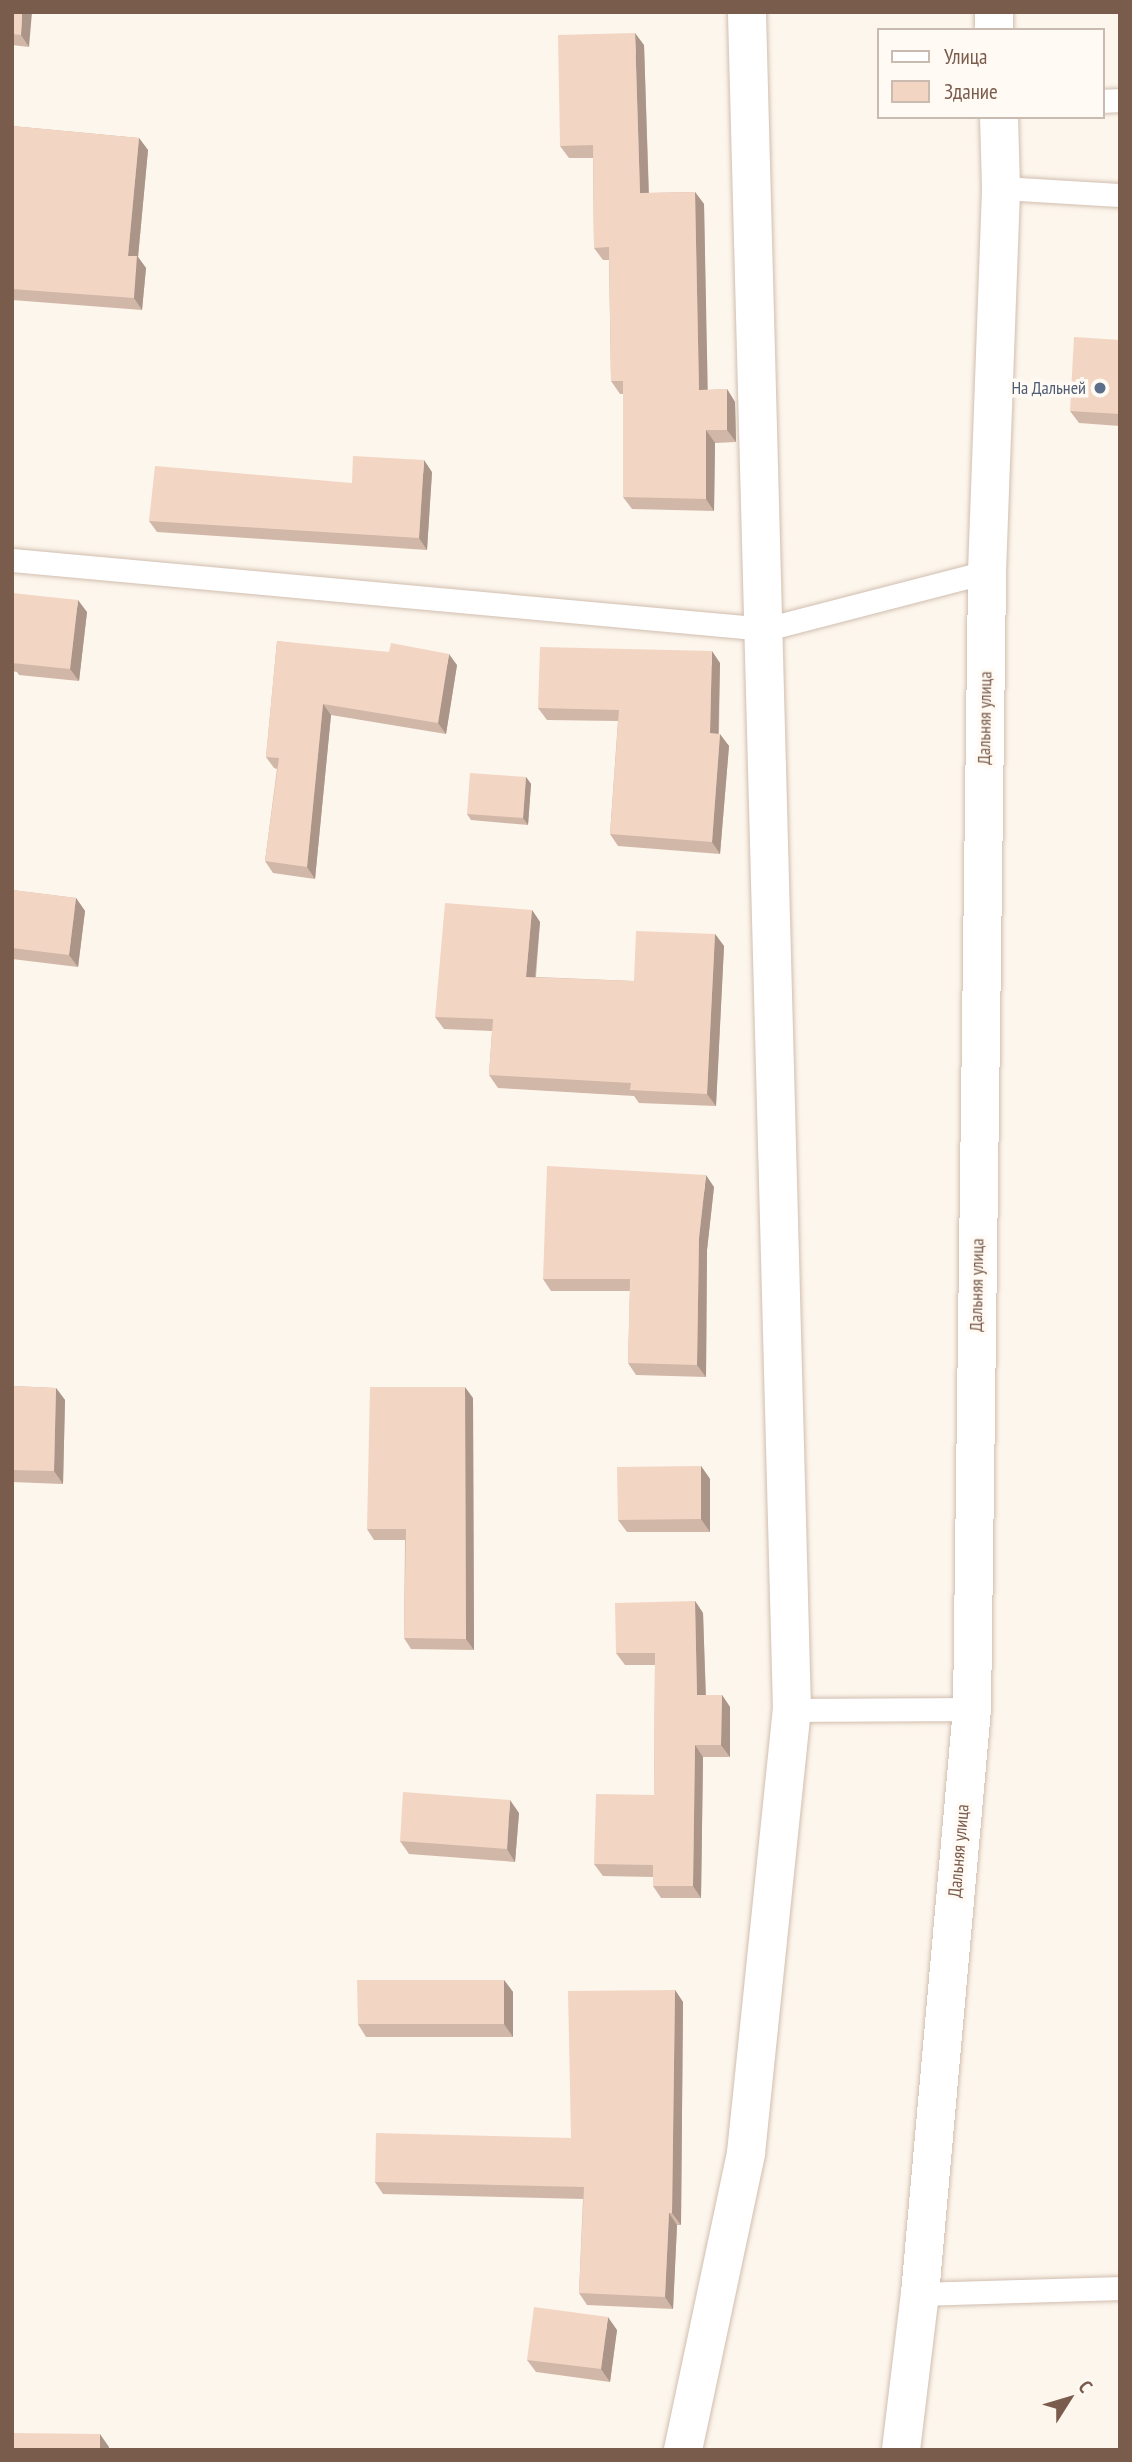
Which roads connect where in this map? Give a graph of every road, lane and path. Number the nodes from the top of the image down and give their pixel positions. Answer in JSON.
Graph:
{"nodes":[{"id":1,"x":747,"y":12,"type":"edge"},
{"id":2,"x":999,"y":119,"type":"edge"},
{"id":3,"x":1001,"y":188,"type":"junction"},
{"id":4,"x":1120,"y":195,"type":"edge"},
{"id":5,"x":12,"y":560,"type":"edge"},
{"id":6,"x":987,"y":572,"type":"junction"},
{"id":7,"x":766,"y":629,"type":"junction"},
{"id":8,"x":972,"y":1709,"type":"junction"},
{"id":9,"x":792,"y":1710,"type":"junction"},
{"id":10,"x":1120,"y":2288,"type":"edge"},
{"id":11,"x":920,"y":2294,"type":"junction"},
{"id":12,"x":683,"y":2450,"type":"edge"},
{"id":13,"x":901,"y":2450,"type":"edge"}],
"edges":[{"from":1,"to":7,"type":"street"},
{"from":2,"to":3,"type":"street","name":"Дальняя улица"},
{"from":3,"to":4,"type":"lane"},
{"from":3,"to":6,"type":"street","name":"Дальняя улица"},
{"from":5,"to":7,"type":"lane"},
{"from":6,"to":7,"type":"lane"},
{"from":6,"to":8,"type":"street","name":"Дальняя улица"},
{"from":7,"to":9,"type":"street"},
{"from":8,"to":9,"type":"lane"},
{"from":8,"to":11,"type":"street","name":"Дальняя улица"},
{"from":9,"to":12,"type":"street"},
{"from":10,"to":11,"type":"lane"},
{"from":11,"to":13,"type":"street","name":"Дальняя улица"}]}
